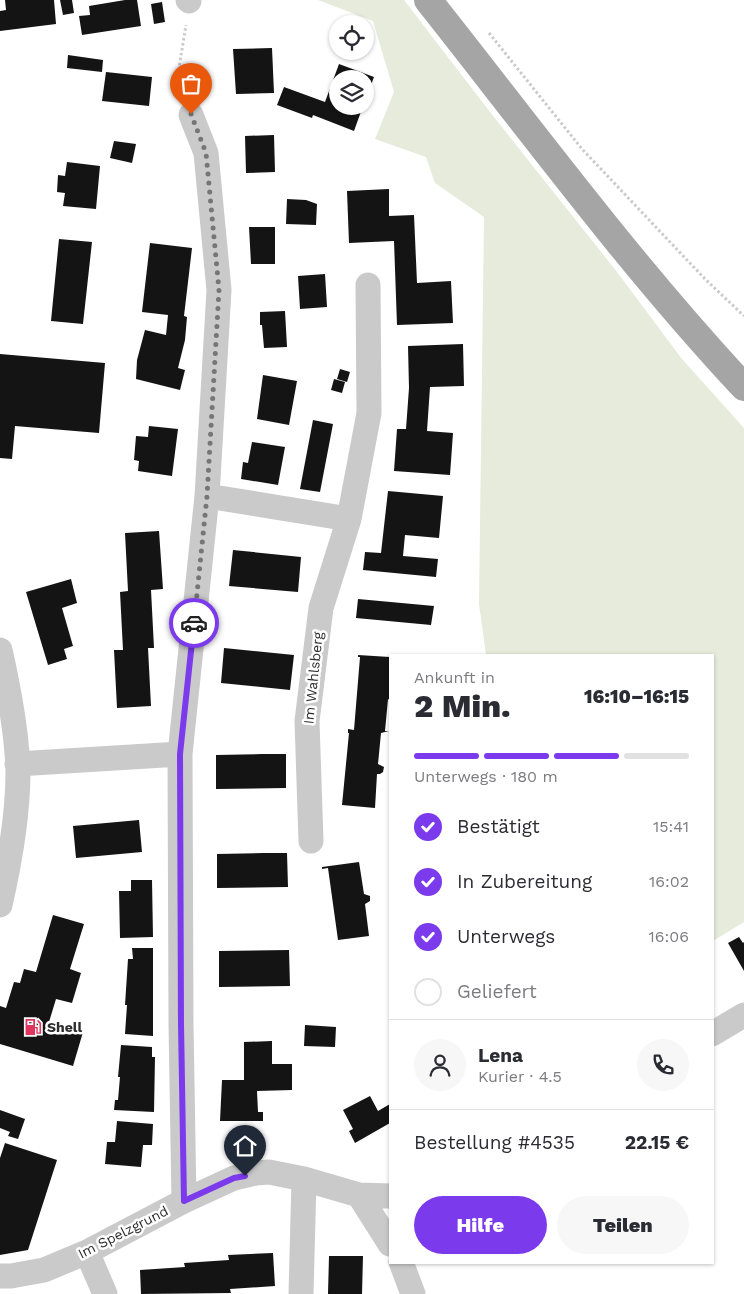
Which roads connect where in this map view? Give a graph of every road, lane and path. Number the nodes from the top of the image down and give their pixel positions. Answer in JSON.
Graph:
{"nodes":[{"id":1,"x":428,"y":0,"type":"edge"},
{"id":2,"x":189,"y":1,"type":"edge"},
{"id":3,"x":487,"y":30,"type":"dead end"},
{"id":4,"x":191,"y":114,"type":"joint"},
{"id":5,"x":368,"y":284,"type":"dead end"},
{"id":6,"x":744,"y":316,"type":"edge"},
{"id":7,"x":744,"y":387,"type":"edge"},
{"id":8,"x":207,"y":496,"type":"junction"},
{"id":9,"x":349,"y":518,"type":"junction"},
{"id":10,"x":0,"y":650,"type":"edge"},
{"id":11,"x":180,"y":754,"type":"junction"},
{"id":12,"x":17,"y":764,"type":"junction"},
{"id":13,"x":311,"y":841,"type":"dead end"},
{"id":14,"x":0,"y":905,"type":"edge"},
{"id":15,"x":744,"y":1015,"type":"edge"},
{"id":16,"x":714,"y":1033,"type":"edge"},
{"id":17,"x":304,"y":1179,"type":"junction"},
{"id":18,"x":359,"y":1195,"type":"junction"},
{"id":19,"x":389,"y":1196,"type":"edge"},
{"id":20,"x":184,"y":1201,"type":"junction"},
{"id":21,"x":389,"y":1242,"type":"edge"},
{"id":22,"x":87,"y":1252,"type":"junction"},
{"id":23,"x":402,"y":1264,"type":"edge"},
{"id":24,"x":0,"y":1276,"type":"edge"},
{"id":25,"x":105,"y":1294,"type":"edge"},
{"id":26,"x":302,"y":1294,"type":"edge"},
{"id":27,"x":413,"y":1294,"type":"edge"}],
"edges":[{"from":1,"to":7,"type":"main road"},
{"from":2,"to":4,"type":"path"},
{"from":3,"to":6,"type":"path"},
{"from":4,"to":8,"type":"street"},
{"from":5,"to":9,"type":"street","name":"Im Wahlsberg"},
{"from":8,"to":9,"type":"street"},
{"from":8,"to":11,"type":"street"},
{"from":9,"to":13,"type":"street","name":"Im Wahlsberg"},
{"from":10,"to":12,"type":"street"},
{"from":11,"to":12,"type":"street"},
{"from":11,"to":20,"type":"street"},
{"from":12,"to":14,"type":"street"},
{"from":15,"to":16,"type":"street"},
{"from":17,"to":18,"type":"street","name":"Im Spelzgrund"},
{"from":17,"to":20,"type":"street","name":"Im Spelzgrund"},
{"from":17,"to":26,"type":"street"},
{"from":18,"to":19,"type":"street","name":"Im Spelzgrund"},
{"from":18,"to":21,"type":"street"},
{"from":20,"to":22,"type":"street","name":"Im Spelzgrund"},
{"from":22,"to":24,"type":"street","name":"Im Spelzgrund"},
{"from":22,"to":25,"type":"street"},
{"from":23,"to":27,"type":"street"}]}
